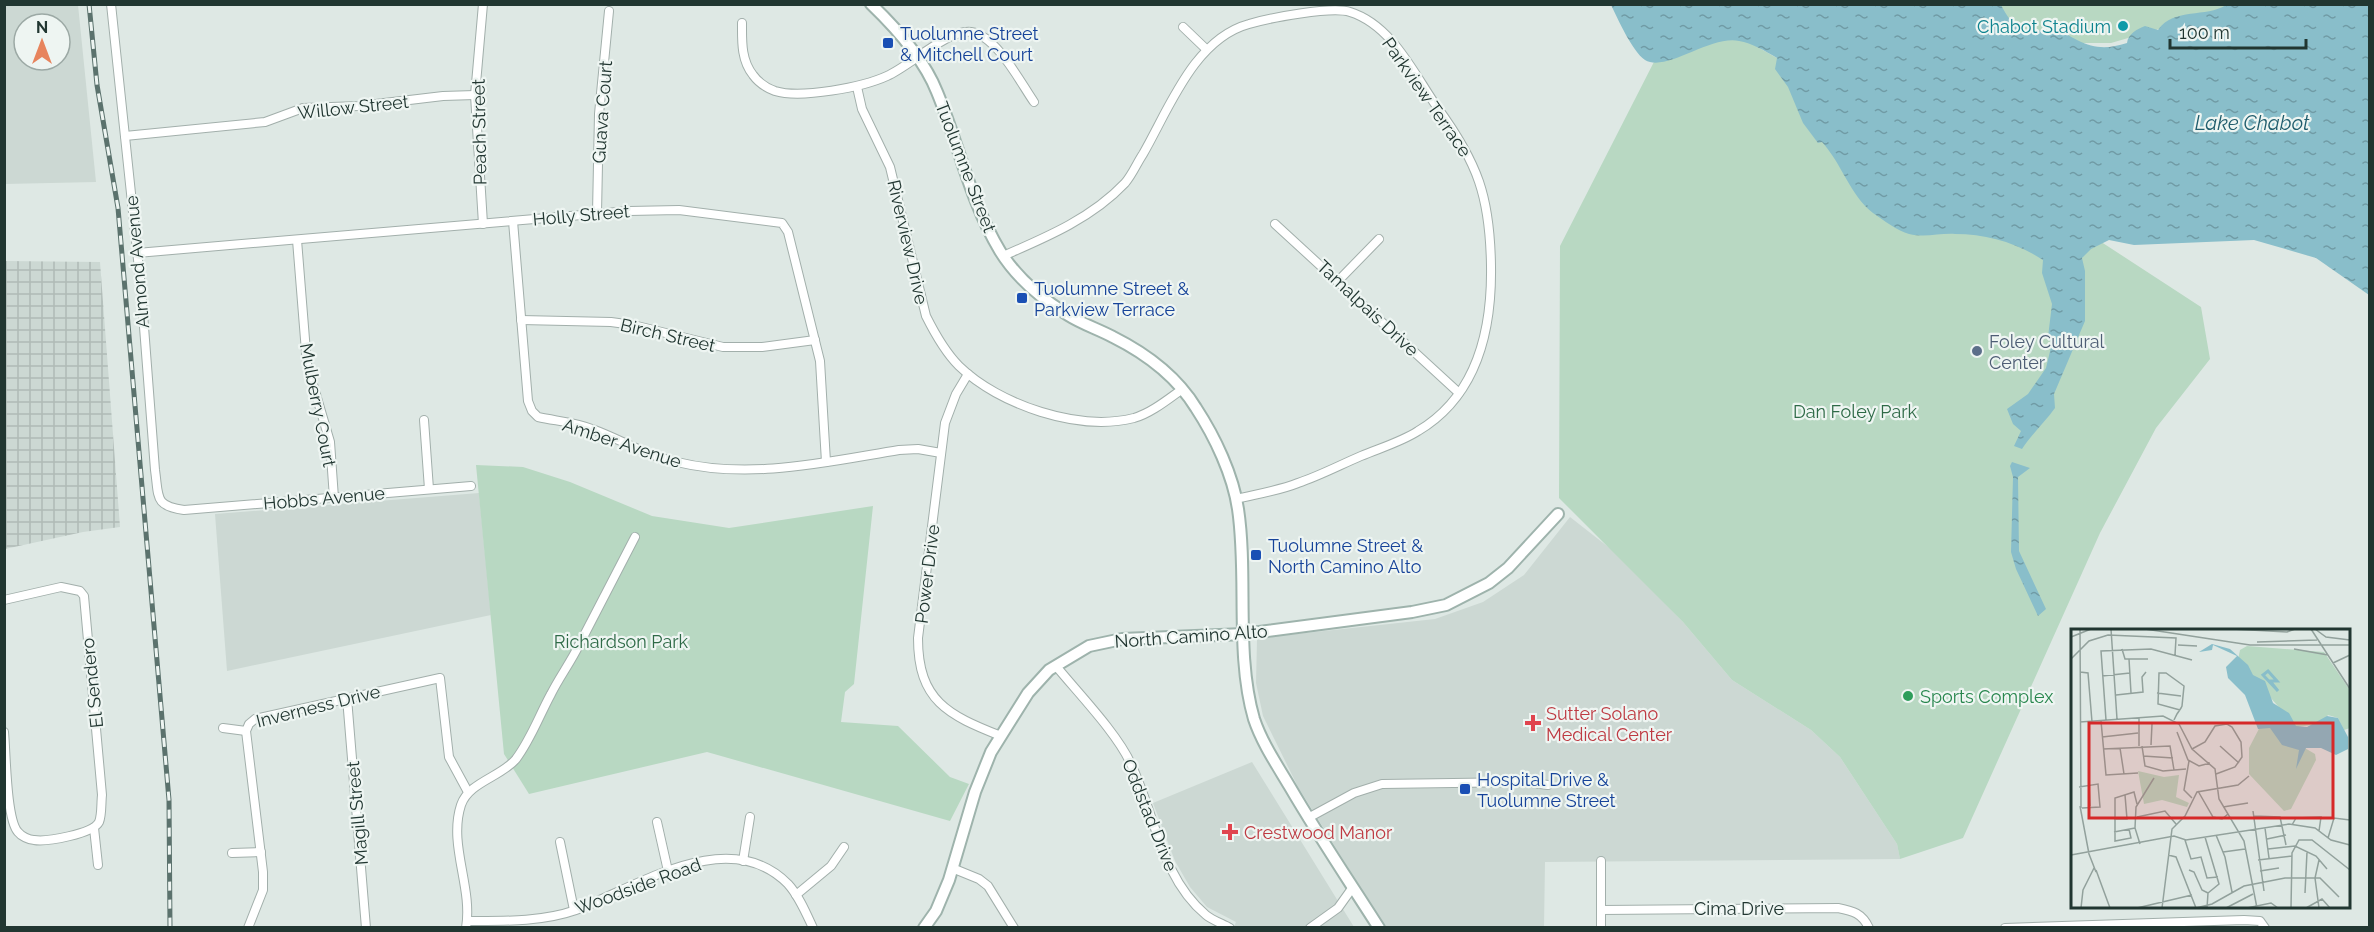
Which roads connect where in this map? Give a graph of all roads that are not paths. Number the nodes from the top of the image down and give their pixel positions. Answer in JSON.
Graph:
{"nodes":[{"id":1,"x":111,"y":4,"type":"edge"},
{"id":2,"x":483,"y":4,"type":"edge"},
{"id":3,"x":871,"y":4,"type":"edge"},
{"id":4,"x":1318,"y":8,"type":"edge"},
{"id":5,"x":609,"y":11,"type":"dead end"},
{"id":6,"x":742,"y":23,"type":"dead end"},
{"id":7,"x":1183,"y":27,"type":"dead end"},
{"id":8,"x":1206,"y":49,"type":"junction"},
{"id":9,"x":918,"y":59,"type":"junction"},
{"id":10,"x":857,"y":87,"type":"junction"},
{"id":11,"x":475,"y":95,"type":"junction"},
{"id":12,"x":1034,"y":102,"type":"dead end"},
{"id":13,"x":125,"y":136,"type":"junction"},
{"id":14,"x":597,"y":213,"type":"junction"},
{"id":15,"x":513,"y":221,"type":"junction"},
{"id":16,"x":483,"y":224,"type":"junction"},
{"id":17,"x":1275,"y":224,"type":"dead end"},
{"id":18,"x":1379,"y":239,"type":"dead end"},
{"id":19,"x":297,"y":240,"type":"junction"},
{"id":20,"x":137,"y":253,"type":"junction"},
{"id":21,"x":1003,"y":256,"type":"junction"},
{"id":22,"x":1339,"y":280,"type":"junction"},
{"id":23,"x":521,"y":321,"type":"junction"},
{"id":24,"x":815,"y":340,"type":"junction"},
{"id":25,"x":968,"y":374,"type":"junction"},
{"id":26,"x":1181,"y":390,"type":"junction"},
{"id":27,"x":1459,"y":393,"type":"junction"},
{"id":28,"x":424,"y":420,"type":"dead end"},
{"id":29,"x":940,"y":453,"type":"junction"},
{"id":30,"x":826,"y":462,"type":"junction"},
{"id":31,"x":471,"y":486,"type":"dead end"},
{"id":32,"x":429,"y":489,"type":"junction"},
{"id":33,"x":334,"y":498,"type":"junction"},
{"id":34,"x":1236,"y":499,"type":"junction"},
{"id":35,"x":176,"y":509,"type":"joint"},
{"id":36,"x":1558,"y":514,"type":"dead end"},
{"id":37,"x":635,"y":537,"type":"dead end"},
{"id":38,"x":4,"y":600,"type":"edge"},
{"id":39,"x":1244,"y":634,"type":"junction"},
{"id":40,"x":1056,"y":666,"type":"junction"},
{"id":41,"x":347,"y":698,"type":"junction"},
{"id":42,"x":223,"y":728,"type":"dead end"},
{"id":43,"x":246,"y":731,"type":"junction"},
{"id":44,"x":4,"y":732,"type":"edge"},
{"id":45,"x":1001,"y":736,"type":"junction"},
{"id":46,"x":1548,"y":785,"type":"dead end"},
{"id":47,"x":468,"y":792,"type":"junction"},
{"id":48,"x":7,"y":806,"type":"edge"},
{"id":49,"x":750,"y":817,"type":"dead end"},
{"id":50,"x":1308,"y":818,"type":"junction"},
{"id":51,"x":657,"y":822,"type":"dead end"},
{"id":52,"x":94,"y":828,"type":"junction"},
{"id":53,"x":560,"y":842,"type":"dead end"},
{"id":54,"x":844,"y":847,"type":"dead end"},
{"id":55,"x":261,"y":852,"type":"junction"},
{"id":56,"x":232,"y":853,"type":"dead end"},
{"id":57,"x":742,"y":861,"type":"junction"},
{"id":58,"x":1600,"y":861,"type":"dead end"},
{"id":59,"x":98,"y":865,"type":"dead end"},
{"id":60,"x":952,"y":868,"type":"junction"},
{"id":61,"x":668,"y":871,"type":"junction"},
{"id":62,"x":1353,"y":887,"type":"junction"},
{"id":63,"x":796,"y":895,"type":"junction"},
{"id":64,"x":574,"y":910,"type":"junction"},
{"id":65,"x":1601,"y":910,"type":"junction"},
{"id":66,"x":467,"y":924,"type":"edge"},
{"id":67,"x":248,"y":927,"type":"edge"},
{"id":68,"x":366,"y":927,"type":"edge"},
{"id":69,"x":813,"y":927,"type":"edge"},
{"id":70,"x":924,"y":927,"type":"edge"},
{"id":71,"x":1014,"y":927,"type":"edge"},
{"id":72,"x":1230,"y":927,"type":"edge"},
{"id":73,"x":1310,"y":927,"type":"edge"},
{"id":74,"x":1379,"y":927,"type":"edge"},
{"id":75,"x":1601,"y":927,"type":"edge"},
{"id":76,"x":1869,"y":927,"type":"edge"},
{"id":77,"x":2005,"y":927,"type":"edge"},
{"id":78,"x":2265,"y":927,"type":"edge"}],
"edges":[{"from":1,"to":13,"type":"street","name":"Almond Avenue"},
{"from":2,"to":11,"type":"street","name":"Peach Street"},
{"from":3,"to":9,"type":"main road","name":"Tuolumne Street"},
{"from":4,"to":8,"type":"street","name":"Parkview Terrace"},
{"from":4,"to":27,"type":"street","name":"Parkview Terrace"},
{"from":5,"to":14,"type":"street","name":"Guava Court"},
{"from":6,"to":10,"type":"street"},
{"from":7,"to":8,"type":"street"},
{"from":8,"to":21,"type":"street","name":"Parkview Terrace"},
{"from":9,"to":10,"type":"street"},
{"from":9,"to":12,"type":"street"},
{"from":9,"to":21,"type":"main road","name":"Tuolumne Street"},
{"from":10,"to":25,"type":"street","name":"Riverview Drive"},
{"from":11,"to":13,"type":"street","name":"Willow Street"},
{"from":11,"to":16,"type":"street","name":"Peach Street"},
{"from":13,"to":20,"type":"street","name":"Almond Avenue"},
{"from":14,"to":15,"type":"street","name":"Holly Street"},
{"from":14,"to":24,"type":"street","name":"Holly Street"},
{"from":15,"to":16,"type":"street","name":"Holly Street"},
{"from":15,"to":23,"type":"street","name":"Amber Avenue"},
{"from":16,"to":19,"type":"street","name":"Holly Street"},
{"from":17,"to":22,"type":"street","name":"Tamalpais Drive"},
{"from":18,"to":22,"type":"street"},
{"from":19,"to":20,"type":"street","name":"Holly Street"},
{"from":19,"to":33,"type":"street","name":"Mulberry Court"},
{"from":20,"to":35,"type":"street","name":"Almond Avenue"},
{"from":21,"to":26,"type":"main road","name":"Tuolumne Street"},
{"from":22,"to":27,"type":"street","name":"Tamalpais Drive"},
{"from":23,"to":24,"type":"street","name":"Birch Street"},
{"from":23,"to":30,"type":"street","name":"Amber Avenue"},
{"from":24,"to":30,"type":"street","name":"Holly Street"},
{"from":25,"to":26,"type":"street","name":"Riverview Drive"},
{"from":25,"to":29,"type":"street","name":"Power Drive"},
{"from":26,"to":34,"type":"main road","name":"Tuolumne Street"},
{"from":27,"to":34,"type":"street","name":"Parkview Terrace"},
{"from":28,"to":32,"type":"street"},
{"from":29,"to":30,"type":"street","name":"Amber Avenue"},
{"from":29,"to":45,"type":"street","name":"Power Drive"},
{"from":31,"to":32,"type":"street","name":"Hobbs Avenue"},
{"from":32,"to":33,"type":"street","name":"Hobbs Avenue"},
{"from":33,"to":35,"type":"street","name":"Hobbs Avenue"},
{"from":34,"to":39,"type":"main road","name":"Tuolumne Street"},
{"from":36,"to":39,"type":"main road","name":"North Camino Alto"},
{"from":37,"to":47,"type":"street"},
{"from":38,"to":52,"type":"street","name":"El Sendero"},
{"from":39,"to":40,"type":"main road","name":"North Camino Alto"},
{"from":39,"to":50,"type":"main road","name":"Tuolumne Street"},
{"from":40,"to":45,"type":"main road","name":"North Camino Alto"},
{"from":40,"to":72,"type":"street","name":"Oddstad Drive"},
{"from":41,"to":43,"type":"street","name":"Inverness Drive"},
{"from":41,"to":47,"type":"street","name":"Inverness Drive"},
{"from":41,"to":68,"type":"street","name":"Magill Street"},
{"from":42,"to":43,"type":"street"},
{"from":43,"to":55,"type":"street","name":"Inverness Drive"},
{"from":44,"to":48,"type":"street"},
{"from":45,"to":60,"type":"main road","name":"North Camino Alto"},
{"from":46,"to":50,"type":"street"},
{"from":47,"to":66,"type":"street"},
{"from":48,"to":52,"type":"street"},
{"from":49,"to":57,"type":"street"},
{"from":50,"to":62,"type":"main road","name":"Tuolumne Street"},
{"from":51,"to":61,"type":"street"},
{"from":52,"to":59,"type":"street"},
{"from":53,"to":64,"type":"street"},
{"from":54,"to":63,"type":"street"},
{"from":55,"to":56,"type":"street"},
{"from":55,"to":67,"type":"street","name":"Inverness Drive"},
{"from":57,"to":61,"type":"street","name":"Woodside Road"},
{"from":57,"to":63,"type":"street","name":"Woodside Road"},
{"from":58,"to":65,"type":"street"},
{"from":60,"to":70,"type":"main road","name":"North Camino Alto"},
{"from":60,"to":71,"type":"street"},
{"from":61,"to":64,"type":"street","name":"Woodside Road"},
{"from":62,"to":73,"type":"street"},
{"from":62,"to":74,"type":"main road","name":"Tuolumne Street"},
{"from":63,"to":69,"type":"street","name":"Woodside Road"},
{"from":64,"to":66,"type":"street","name":"Woodside Road"},
{"from":65,"to":75,"type":"street"},
{"from":65,"to":76,"type":"street","name":"Cima Drive"},
{"from":77,"to":78,"type":"street"}]}
